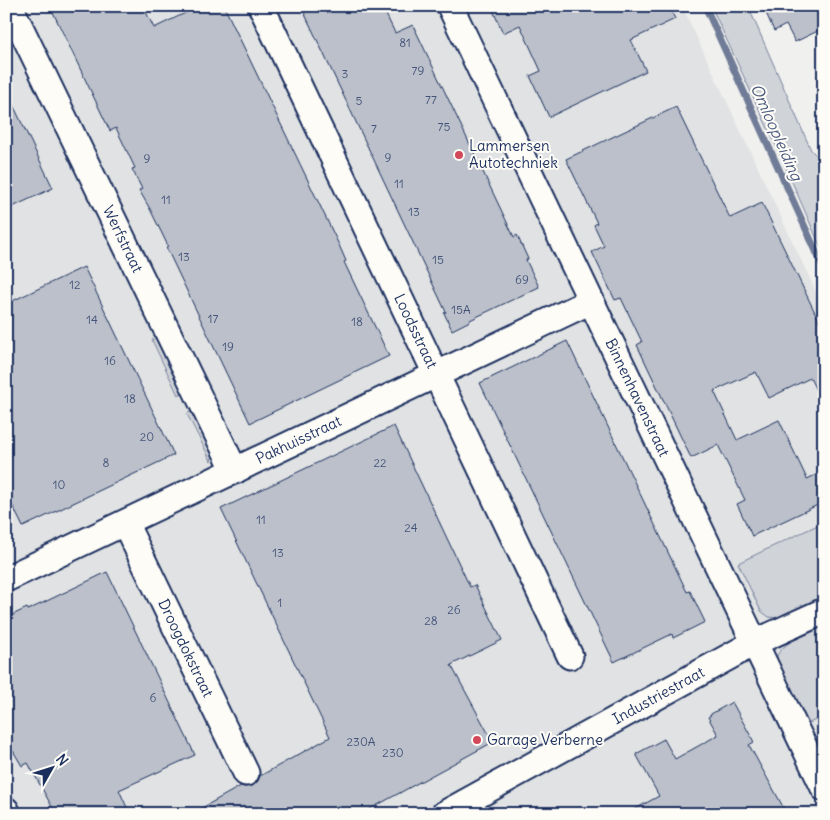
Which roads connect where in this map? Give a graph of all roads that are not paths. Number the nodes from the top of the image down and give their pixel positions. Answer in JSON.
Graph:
{"nodes":[{"id":1,"x":10,"y":6,"type":"edge"},
{"id":2,"x":261,"y":6,"type":"edge"},
{"id":3,"x":450,"y":6,"type":"edge"},
{"id":4,"x":592,"y":301,"type":"junction"},
{"id":5,"x":437,"y":374,"type":"junction"},
{"id":6,"x":235,"y":472,"type":"junction"},
{"id":7,"x":126,"y":523,"type":"junction"},
{"id":8,"x":6,"y":579,"type":"edge"},
{"id":9,"x":824,"y":611,"type":"edge"},
{"id":10,"x":754,"y":643,"type":"junction"},
{"id":11,"x":570,"y":656,"type":"dead end"},
{"id":12,"x":246,"y":773,"type":"dead end"},
{"id":13,"x":824,"y":788,"type":"edge"},
{"id":14,"x":6,"y":810,"type":"edge"},
{"id":15,"x":8,"y":814,"type":"edge"},
{"id":16,"x":444,"y":814,"type":"edge"}],
"edges":[{"from":1,"to":6,"type":"street","name":"Werfstraat"},
{"from":2,"to":5,"type":"street","name":"Loodsstraat"},
{"from":3,"to":4,"type":"street","name":"Binnenhavenstraat"},
{"from":4,"to":5,"type":"street","name":"Pakhuisstraat"},
{"from":4,"to":10,"type":"street","name":"Binnenhavenstraat"},
{"from":5,"to":6,"type":"street","name":"Pakhuisstraat"},
{"from":5,"to":11,"type":"street","name":"Loodsstraat"},
{"from":6,"to":7,"type":"street","name":"Pakhuisstraat"},
{"from":7,"to":8,"type":"street","name":"Pakhuisstraat"},
{"from":7,"to":12,"type":"street","name":"Droogdokstraat"},
{"from":9,"to":10,"type":"street","name":"Industriestraat"},
{"from":10,"to":13,"type":"street","name":"Binnenhavenstraat"},
{"from":10,"to":16,"type":"street","name":"Industriestraat"},
{"from":14,"to":15,"type":"street"}]}
